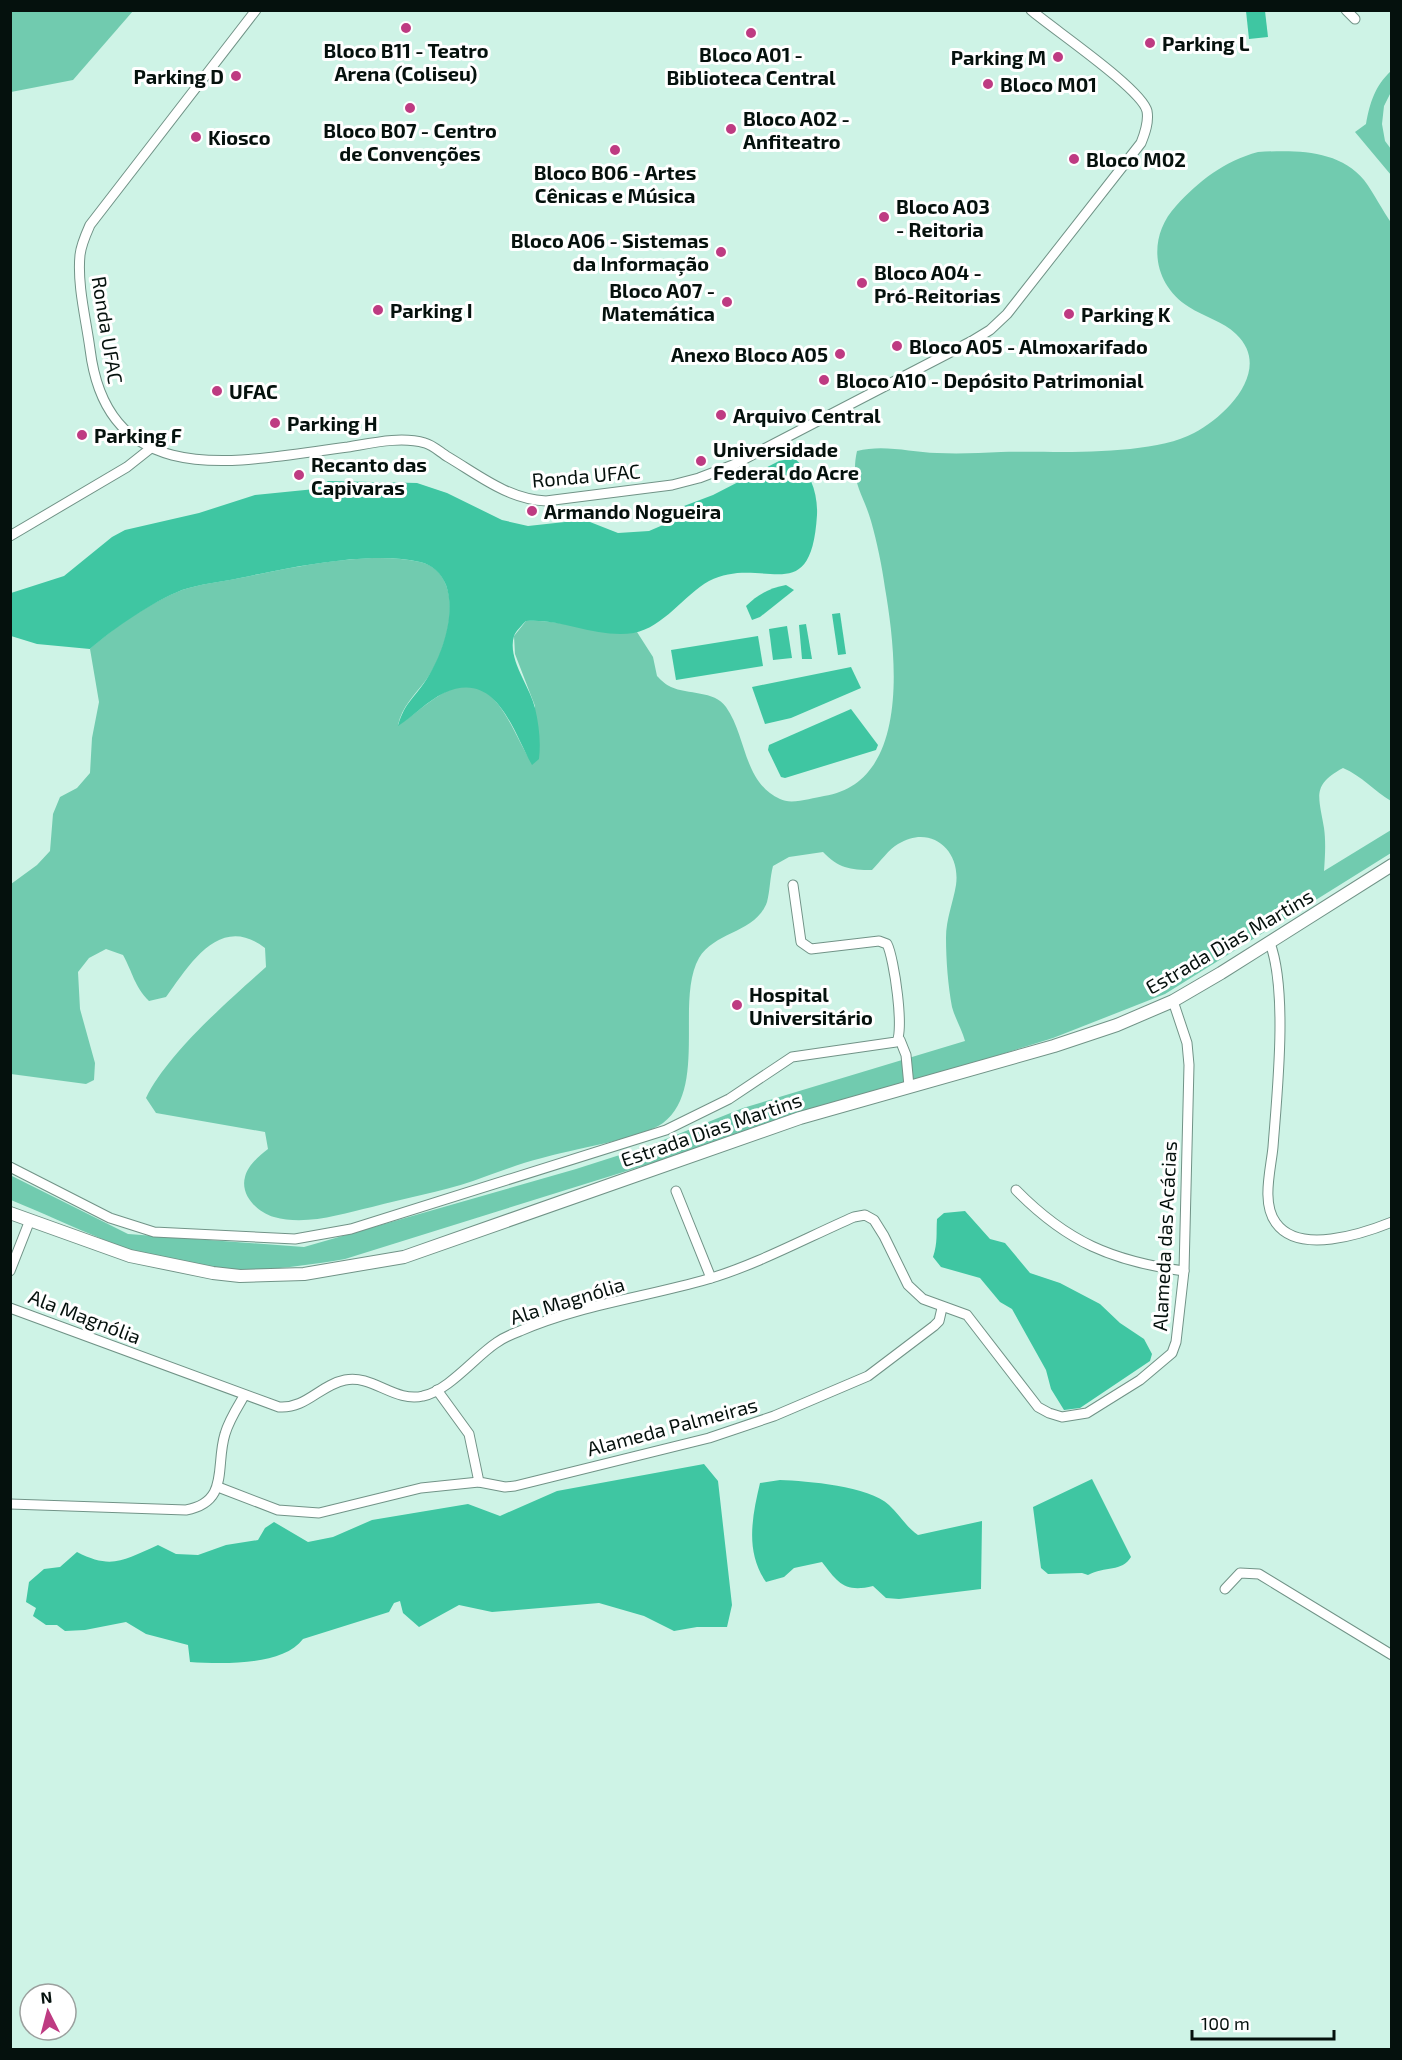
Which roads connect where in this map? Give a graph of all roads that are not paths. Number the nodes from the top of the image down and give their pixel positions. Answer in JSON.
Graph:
{"nodes":[{"id":1,"x":256,"y":10,"type":"edge"},
{"id":2,"x":1031,"y":10,"type":"edge"},
{"id":3,"x":1346,"y":10,"type":"edge"},
{"id":4,"x":1354,"y":19,"type":"dead end"},
{"id":5,"x":151,"y":448,"type":"junction"},
{"id":6,"x":10,"y":537,"type":"edge"},
{"id":7,"x":1392,"y":865,"type":"edge"},
{"id":8,"x":793,"y":885,"type":"dead end"},
{"id":9,"x":1270,"y":943,"type":"junction"},
{"id":10,"x":1173,"y":1001,"type":"junction"},
{"id":11,"x":900,"y":1040,"type":"junction"},
{"id":12,"x":909,"y":1086,"type":"junction"},
{"id":13,"x":10,"y":1167,"type":"edge"},
{"id":14,"x":1016,"y":1190,"type":"dead end"},
{"id":15,"x":676,"y":1191,"type":"dead end"},
{"id":16,"x":10,"y":1213,"type":"edge"},
{"id":17,"x":30,"y":1220,"type":"junction"},
{"id":18,"x":844,"y":1221,"type":"joint"},
{"id":19,"x":1392,"y":1222,"type":"edge"},
{"id":20,"x":10,"y":1271,"type":"edge"},
{"id":21,"x":1184,"y":1271,"type":"junction"},
{"id":22,"x":711,"y":1278,"type":"junction"},
{"id":23,"x":10,"y":1308,"type":"edge"},
{"id":24,"x":942,"y":1308,"type":"junction"},
{"id":25,"x":437,"y":1390,"type":"junction"},
{"id":26,"x":244,"y":1396,"type":"junction"},
{"id":27,"x":479,"y":1482,"type":"junction"},
{"id":28,"x":218,"y":1487,"type":"junction"},
{"id":29,"x":10,"y":1504,"type":"edge"},
{"id":30,"x":1225,"y":1589,"type":"dead end"},
{"id":31,"x":1392,"y":1655,"type":"edge"}],
"edges":[{"from":1,"to":5,"type":"street","name":"Ronda UFAC"},
{"from":2,"to":5,"type":"street","name":"Ronda UFAC"},
{"from":3,"to":4,"type":"street"},
{"from":5,"to":6,"type":"street"},
{"from":7,"to":9,"type":"street","name":"Estrada Dias Martins"},
{"from":8,"to":11,"type":"street"},
{"from":9,"to":10,"type":"street","name":"Estrada Dias Martins"},
{"from":9,"to":19,"type":"street"},
{"from":10,"to":12,"type":"street","name":"Estrada Dias Martins"},
{"from":10,"to":21,"type":"street","name":"Alameda das Acácias"},
{"from":11,"to":12,"type":"street"},
{"from":11,"to":13,"type":"street"},
{"from":12,"to":17,"type":"street","name":"Estrada Dias Martins"},
{"from":14,"to":21,"type":"street"},
{"from":15,"to":22,"type":"street"},
{"from":16,"to":17,"type":"street","name":"Estrada Dias Martins"},
{"from":17,"to":20,"type":"street"},
{"from":18,"to":22,"type":"street","name":"Ala Magnólia"},
{"from":18,"to":24,"type":"street","name":"Alameda das Acácias"},
{"from":21,"to":24,"type":"street","name":"Alameda das Acácias"},
{"from":22,"to":25,"type":"street","name":"Ala Magnólia"},
{"from":23,"to":26,"type":"street","name":"Ala Magnólia"},
{"from":24,"to":27,"type":"street","name":"Alameda Palmeiras"},
{"from":25,"to":26,"type":"street","name":"Ala Magnólia"},
{"from":25,"to":27,"type":"street"},
{"from":26,"to":28,"type":"street"},
{"from":27,"to":28,"type":"street","name":"Alameda Palmeiras"},
{"from":28,"to":29,"type":"street"},
{"from":30,"to":31,"type":"street"}]}
